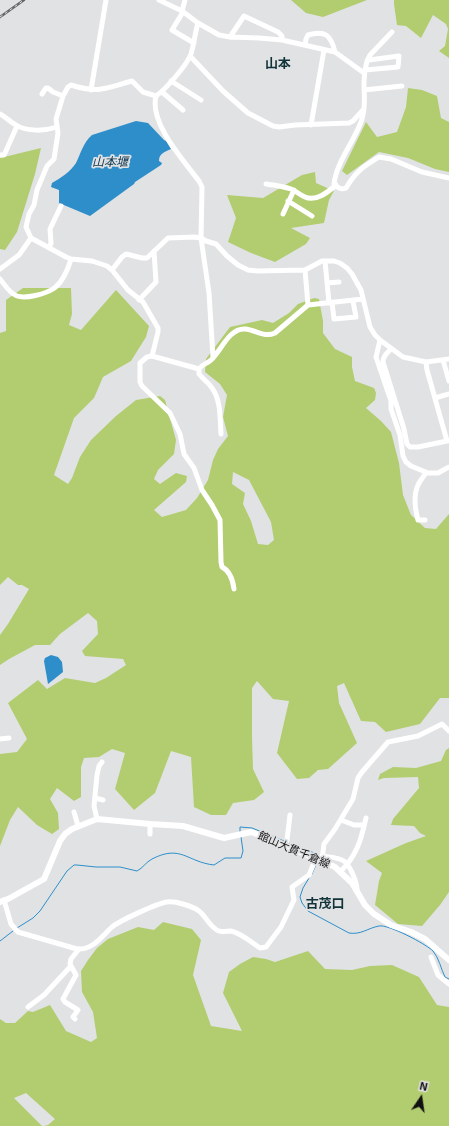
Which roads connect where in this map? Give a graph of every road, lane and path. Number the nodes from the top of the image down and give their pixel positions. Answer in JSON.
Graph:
{"nodes":[{"id":1,"x":106,"y":0,"type":"edge"},
{"id":2,"x":159,"y":0,"type":"edge"},
{"id":3,"x":185,"y":0,"type":"edge"},
{"id":4,"x":182,"y":11,"type":"junction"},
{"id":5,"x":198,"y":23,"type":"junction"},
{"id":6,"x":392,"y":32,"type":"dead end"},
{"id":7,"x":230,"y":37,"type":"junction"},
{"id":8,"x":282,"y":40,"type":"junction"},
{"id":9,"x":194,"y":42,"type":"junction"},
{"id":10,"x":305,"y":45,"type":"junction"},
{"id":11,"x":324,"y":50,"type":"junction"},
{"id":12,"x":334,"y":52,"type":"junction"},
{"id":13,"x":190,"y":56,"type":"junction"},
{"id":14,"x":367,"y":61,"type":"junction"},
{"id":15,"x":364,"y":71,"type":"junction"},
{"id":16,"x":172,"y":81,"type":"junction"},
{"id":17,"x":402,"y":86,"type":"dead end"},
{"id":18,"x":91,"y":90,"type":"junction"},
{"id":19,"x":364,"y":90,"type":"junction"},
{"id":20,"x":162,"y":92,"type":"junction"},
{"id":21,"x":42,"y":94,"type":"dead end"},
{"id":22,"x":63,"y":96,"type":"junction"},
{"id":23,"x":156,"y":96,"type":"junction"},
{"id":24,"x":201,"y":100,"type":"dead end"},
{"id":25,"x":365,"y":108,"type":"junction"},
{"id":26,"x":184,"y":110,"type":"dead end"},
{"id":27,"x":0,"y":114,"type":"edge"},
{"id":28,"x":312,"y":125,"type":"junction"},
{"id":29,"x":18,"y":126,"type":"junction"},
{"id":30,"x":57,"y":127,"type":"junction"},
{"id":31,"x":0,"y":155,"type":"edge"},
{"id":32,"x":449,"y":178,"type":"edge"},
{"id":33,"x":266,"y":184,"type":"dead end"},
{"id":34,"x":336,"y":185,"type":"junction"},
{"id":35,"x":294,"y":190,"type":"junction"},
{"id":36,"x":288,"y":202,"type":"junction"},
{"id":37,"x":61,"y":206,"type":"dead end"},
{"id":38,"x":283,"y":214,"type":"dead end"},
{"id":39,"x":312,"y":216,"type":"dead end"},
{"id":40,"x":31,"y":238,"type":"junction"},
{"id":41,"x":201,"y":238,"type":"junction"},
{"id":42,"x":48,"y":248,"type":"junction"},
{"id":43,"x":154,"y":251,"type":"junction"},
{"id":44,"x":71,"y":259,"type":"junction"},
{"id":45,"x":325,"y":261,"type":"junction"},
{"id":46,"x":0,"y":269,"type":"edge"},
{"id":47,"x":112,"y":270,"type":"junction"},
{"id":48,"x":305,"y":270,"type":"junction"},
{"id":49,"x":0,"y":279,"type":"edge"},
{"id":50,"x":340,"y":282,"type":"dead end"},
{"id":51,"x":327,"y":283,"type":"junction"},
{"id":52,"x":363,"y":299,"type":"junction"},
{"id":53,"x":139,"y":300,"type":"junction"},
{"id":54,"x":353,"y":301,"type":"junction"},
{"id":55,"x":330,"y":302,"type":"junction"},
{"id":56,"x":308,"y":305,"type":"junction"},
{"id":57,"x":380,"y":340,"type":"junction"},
{"id":58,"x":391,"y":349,"type":"junction"},
{"id":59,"x":152,"y":356,"type":"junction"},
{"id":60,"x":213,"y":356,"type":"junction"},
{"id":61,"x":449,"y":359,"type":"edge"},
{"id":62,"x":443,"y":360,"type":"junction"},
{"id":63,"x":426,"y":362,"type":"junction"},
{"id":64,"x":199,"y":369,"type":"junction"},
{"id":65,"x":449,"y":381,"type":"edge"},
{"id":66,"x":449,"y":394,"type":"edge"},
{"id":67,"x":435,"y":398,"type":"junction"},
{"id":68,"x":221,"y":434,"type":"dead end"},
{"id":69,"x":449,"y":467,"type":"edge"},
{"id":70,"x":426,"y":472,"type":"junction"},
{"id":71,"x":425,"y":520,"type":"dead end"},
{"id":72,"x":234,"y":590,"type":"dead end"},
{"id":73,"x":449,"y":731,"type":"edge"},
{"id":74,"x":9,"y":738,"type":"dead end"},
{"id":75,"x":0,"y":739,"type":"edge"},
{"id":76,"x":102,"y":762,"type":"dead end"},
{"id":77,"x":95,"y":798,"type":"junction"},
{"id":78,"x":103,"y":800,"type":"dead end"},
{"id":79,"x":74,"y":812,"type":"dead end"},
{"id":80,"x":290,"y":815,"type":"dead end"},
{"id":81,"x":366,"y":818,"type":"dead end"},
{"id":82,"x":97,"y":819,"type":"junction"},
{"id":83,"x":341,"y":820,"type":"junction"},
{"id":84,"x":150,"y":824,"type":"junction"},
{"id":85,"x":364,"y":825,"type":"junction"},
{"id":86,"x":78,"y":826,"type":"junction"},
{"id":87,"x":150,"y":834,"type":"dead end"},
{"id":88,"x":286,"y":842,"type":"junction"},
{"id":89,"x":320,"y":858,"type":"junction"},
{"id":90,"x":347,"y":864,"type":"junction"},
{"id":91,"x":341,"y":871,"type":"junction"},
{"id":92,"x":357,"y":892,"type":"junction"},
{"id":93,"x":2,"y":901,"type":"edge"},
{"id":94,"x":79,"y":949,"type":"junction"},
{"id":95,"x":432,"y":957,"type":"dead end"},
{"id":96,"x":449,"y":960,"type":"edge"},
{"id":97,"x":71,"y":966,"type":"junction"},
{"id":98,"x":449,"y":984,"type":"edge"},
{"id":99,"x":28,"y":1007,"type":"dead end"},
{"id":100,"x":75,"y":1019,"type":"dead end"}],
"edges":[{"from":1,"to":18,"type":"street"},
{"from":2,"to":4,"type":"street"},
{"from":3,"to":4,"type":"street"},
{"from":4,"to":5,"type":"street"},
{"from":4,"to":9,"type":"street"},
{"from":5,"to":7,"type":"street"},
{"from":5,"to":9,"type":"street"},
{"from":6,"to":14,"type":"street"},
{"from":7,"to":8,"type":"street"},
{"from":7,"to":8,"type":"street"},
{"from":8,"to":10,"type":"street"},
{"from":9,"to":13,"type":"street"},
{"from":10,"to":11,"type":"street"},
{"from":10,"to":12,"type":"street"},
{"from":11,"to":12,"type":"street"},
{"from":11,"to":28,"type":"street"},
{"from":12,"to":15,"type":"street"},
{"from":13,"to":16,"type":"street"},
{"from":13,"to":28,"type":"street"},
{"from":14,"to":15,"type":"street"},
{"from":14,"to":15,"type":"street"},
{"from":15,"to":19,"type":"street"},
{"from":16,"to":20,"type":"street"},
{"from":16,"to":24,"type":"street"},
{"from":17,"to":19,"type":"street"},
{"from":18,"to":22,"type":"street"},
{"from":18,"to":23,"type":"street"},
{"from":19,"to":25,"type":"street"},
{"from":20,"to":23,"type":"street"},
{"from":20,"to":26,"type":"street"},
{"from":21,"to":22,"type":"street"},
{"from":22,"to":30,"type":"street"},
{"from":23,"to":41,"type":"street"},
{"from":25,"to":28,"type":"street"},
{"from":25,"to":34,"type":"street"},
{"from":27,"to":29,"type":"street"},
{"from":29,"to":30,"type":"street"},
{"from":29,"to":31,"type":"street"},
{"from":30,"to":40,"type":"street"},
{"from":32,"to":34,"type":"street"},
{"from":33,"to":35,"type":"street"},
{"from":34,"to":35,"type":"street"},
{"from":35,"to":36,"type":"street"},
{"from":36,"to":38,"type":"street"},
{"from":36,"to":39,"type":"street"},
{"from":37,"to":42,"type":"street"},
{"from":40,"to":42,"type":"street"},
{"from":40,"to":46,"type":"street"},
{"from":41,"to":43,"type":"street"},
{"from":41,"to":48,"type":"street"},
{"from":41,"to":60,"type":"street"},
{"from":42,"to":44,"type":"street"},
{"from":43,"to":47,"type":"street"},
{"from":43,"to":53,"type":"street"},
{"from":44,"to":47,"type":"street"},
{"from":44,"to":49,"type":"street"},
{"from":45,"to":48,"type":"street"},
{"from":45,"to":51,"type":"street"},
{"from":45,"to":52,"type":"street"},
{"from":47,"to":53,"type":"street"},
{"from":48,"to":56,"type":"street"},
{"from":50,"to":51,"type":"street"},
{"from":51,"to":55,"type":"street"},
{"from":52,"to":54,"type":"street"},
{"from":52,"to":57,"type":"street"},
{"from":53,"to":59,"type":"street"},
{"from":54,"to":55,"type":"street"},
{"from":54,"to":55,"type":"street"},
{"from":55,"to":56,"type":"street"},
{"from":56,"to":60,"type":"street"},
{"from":57,"to":58,"type":"street"},
{"from":57,"to":70,"type":"street"},
{"from":58,"to":63,"type":"street"},
{"from":58,"to":67,"type":"street"},
{"from":59,"to":64,"type":"street"},
{"from":59,"to":72,"type":"street"},
{"from":60,"to":64,"type":"street"},
{"from":61,"to":62,"type":"street"},
{"from":62,"to":63,"type":"street"},
{"from":62,"to":65,"type":"street"},
{"from":63,"to":67,"type":"street"},
{"from":64,"to":68,"type":"street"},
{"from":66,"to":67,"type":"street"},
{"from":69,"to":70,"type":"street"},
{"from":70,"to":71,"type":"street"},
{"from":73,"to":83,"type":"street"},
{"from":74,"to":75,"type":"street"},
{"from":76,"to":77,"type":"street"},
{"from":77,"to":78,"type":"street"},
{"from":77,"to":82,"type":"street"},
{"from":79,"to":86,"type":"street"},
{"from":80,"to":88,"type":"street"},
{"from":81,"to":85,"type":"street"},
{"from":82,"to":84,"type":"main road","name":"館山大貫千倉線"},
{"from":82,"to":86,"type":"main road","name":"館山大貫千倉線"},
{"from":83,"to":85,"type":"street"},
{"from":83,"to":89,"type":"street"},
{"from":84,"to":87,"type":"street"},
{"from":84,"to":88,"type":"main road","name":"館山大貫千倉線"},
{"from":85,"to":90,"type":"street"},
{"from":86,"to":93,"type":"main road","name":"館山大貫千倉線"},
{"from":88,"to":89,"type":"main road","name":"館山大貫千倉線"},
{"from":89,"to":90,"type":"street"},
{"from":89,"to":91,"type":"main road","name":"館山大貫千倉線"},
{"from":89,"to":94,"type":"street"},
{"from":90,"to":91,"type":"street"},
{"from":90,"to":92,"type":"street"},
{"from":91,"to":92,"type":"main road","name":"館山大貫千倉線"},
{"from":92,"to":96,"type":"main road","name":"館山大貫千倉線"},
{"from":93,"to":94,"type":"street"},
{"from":94,"to":97,"type":"street"},
{"from":95,"to":98,"type":"street"},
{"from":97,"to":99,"type":"street"},
{"from":97,"to":100,"type":"street"}]}
